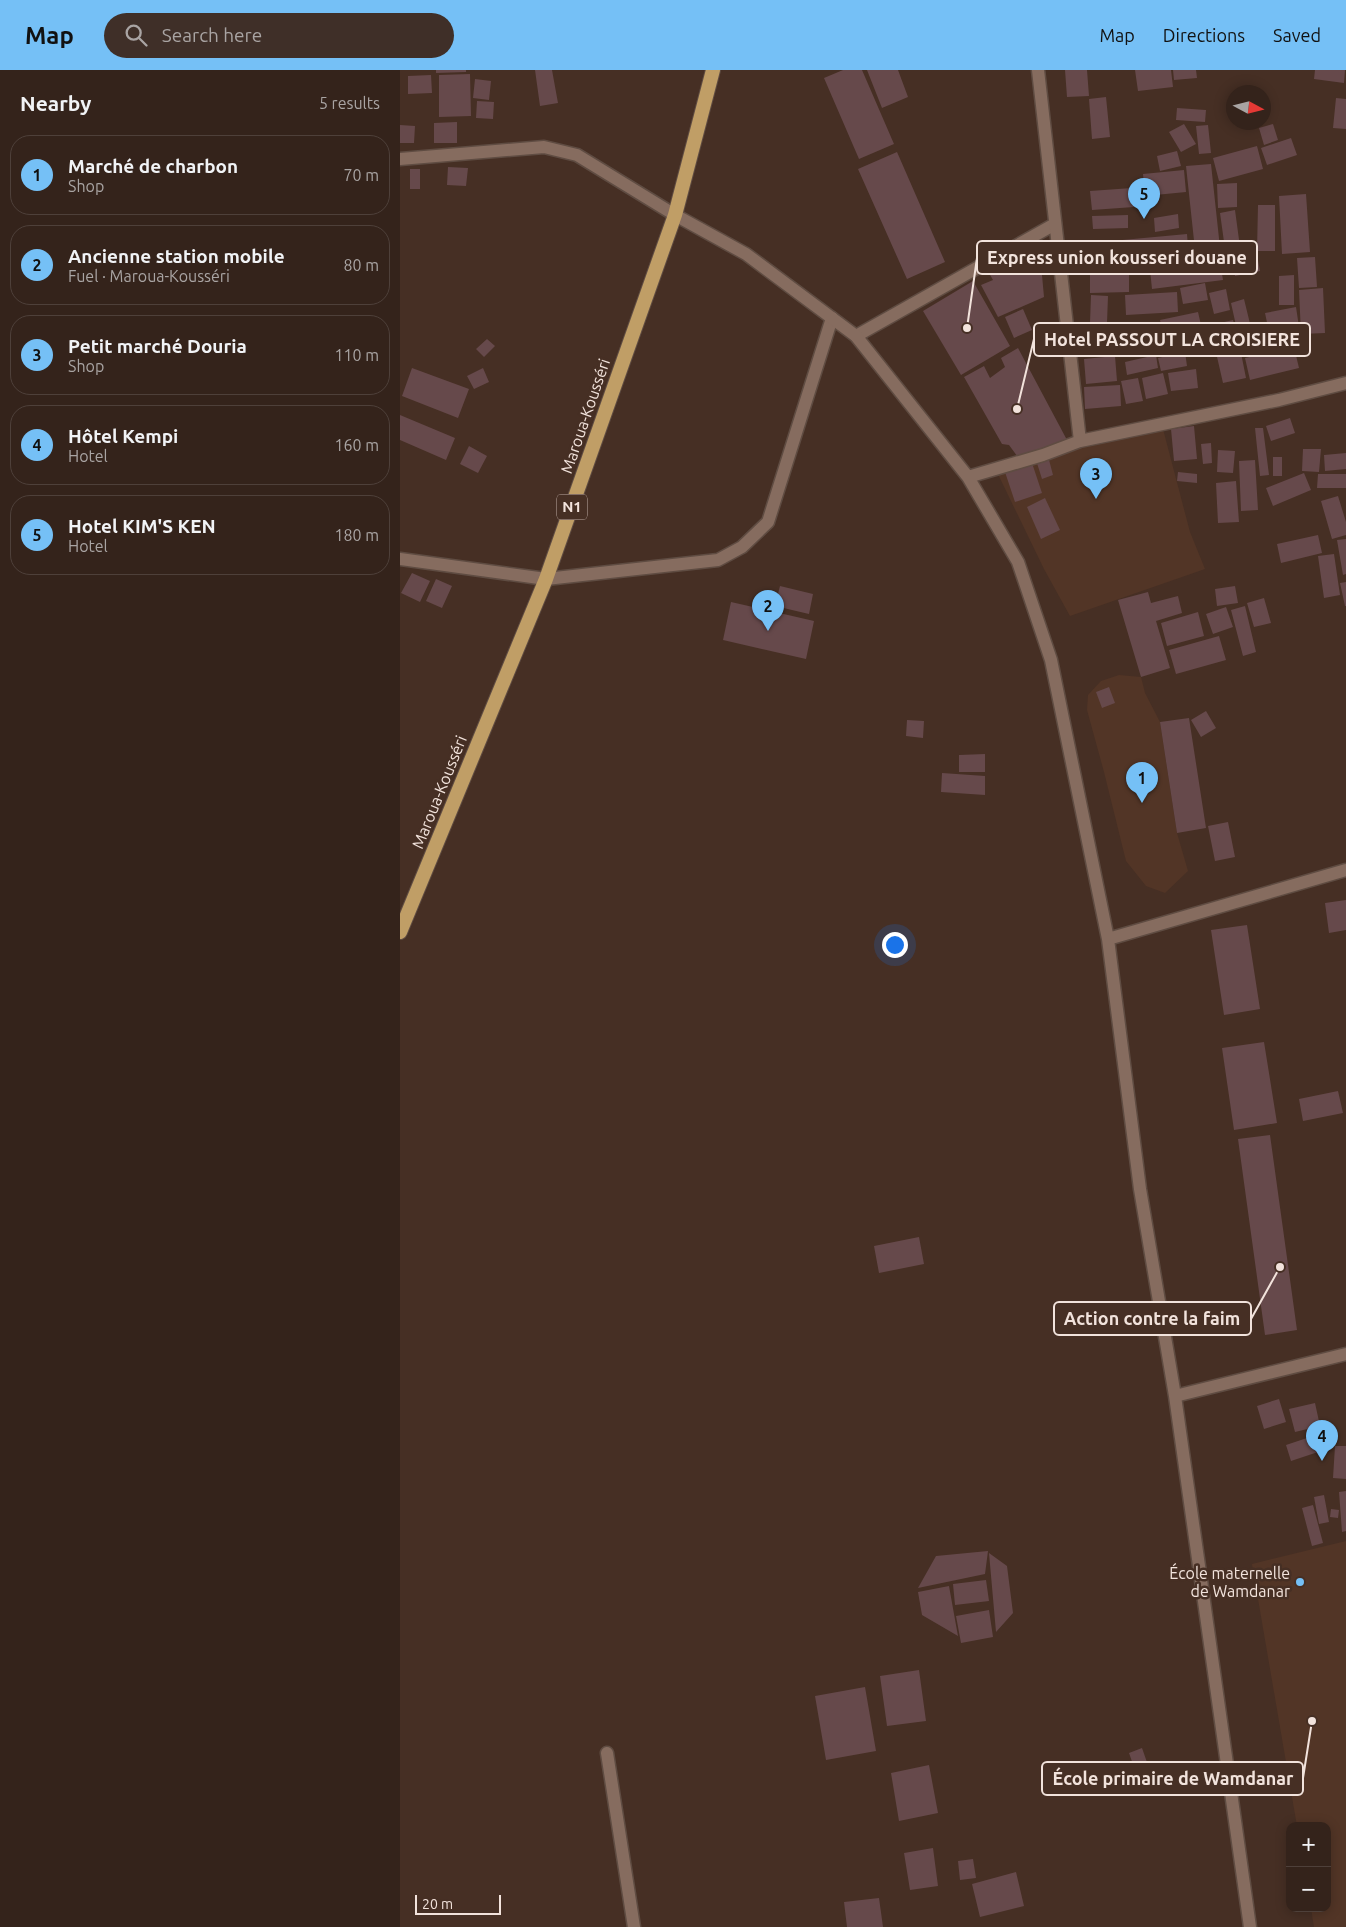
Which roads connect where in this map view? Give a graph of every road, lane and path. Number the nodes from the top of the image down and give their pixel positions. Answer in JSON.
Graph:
{"nodes":[{"id":1,"x":713,"y":70,"type":"edge"},
{"id":2,"x":1038,"y":70,"type":"edge"},
{"id":3,"x":400,"y":159,"type":"edge"},
{"id":4,"x":674,"y":214,"type":"junction"},
{"id":5,"x":1056,"y":224,"type":"junction"},
{"id":6,"x":832,"y":318,"type":"junction"},
{"id":7,"x":856,"y":336,"type":"junction"},
{"id":8,"x":1346,"y":383,"type":"edge"},
{"id":9,"x":1080,"y":441,"type":"junction"},
{"id":10,"x":968,"y":477,"type":"junction"},
{"id":11,"x":400,"y":559,"type":"edge"},
{"id":12,"x":546,"y":579,"type":"junction"},
{"id":13,"x":1346,"y":870,"type":"edge"},
{"id":14,"x":400,"y":932,"type":"edge"},
{"id":15,"x":1108,"y":939,"type":"junction"},
{"id":16,"x":1346,"y":1354,"type":"edge"},
{"id":17,"x":1175,"y":1396,"type":"junction"},
{"id":18,"x":607,"y":1753,"type":"dead end"},
{"id":19,"x":634,"y":1927,"type":"edge"},
{"id":20,"x":1250,"y":1927,"type":"edge"}],
"edges":[{"from":1,"to":4,"type":"highway","name":"Maroua-Kousséri","number":"N1"},
{"from":2,"to":5,"type":"street"},
{"from":3,"to":4,"type":"street"},
{"from":4,"to":6,"type":"street"},
{"from":4,"to":12,"type":"highway","name":"Maroua-Kousséri","number":"N1"},
{"from":5,"to":7,"type":"street"},
{"from":5,"to":9,"type":"street"},
{"from":6,"to":7,"type":"street"},
{"from":6,"to":12,"type":"street"},
{"from":7,"to":10,"type":"street"},
{"from":8,"to":9,"type":"street"},
{"from":9,"to":10,"type":"street"},
{"from":10,"to":15,"type":"street"},
{"from":11,"to":12,"type":"street"},
{"from":12,"to":14,"type":"highway","name":"Maroua-Kousséri","number":"N1"},
{"from":13,"to":15,"type":"street"},
{"from":15,"to":17,"type":"street"},
{"from":16,"to":17,"type":"street"},
{"from":17,"to":20,"type":"street"},
{"from":18,"to":19,"type":"street"}]}
